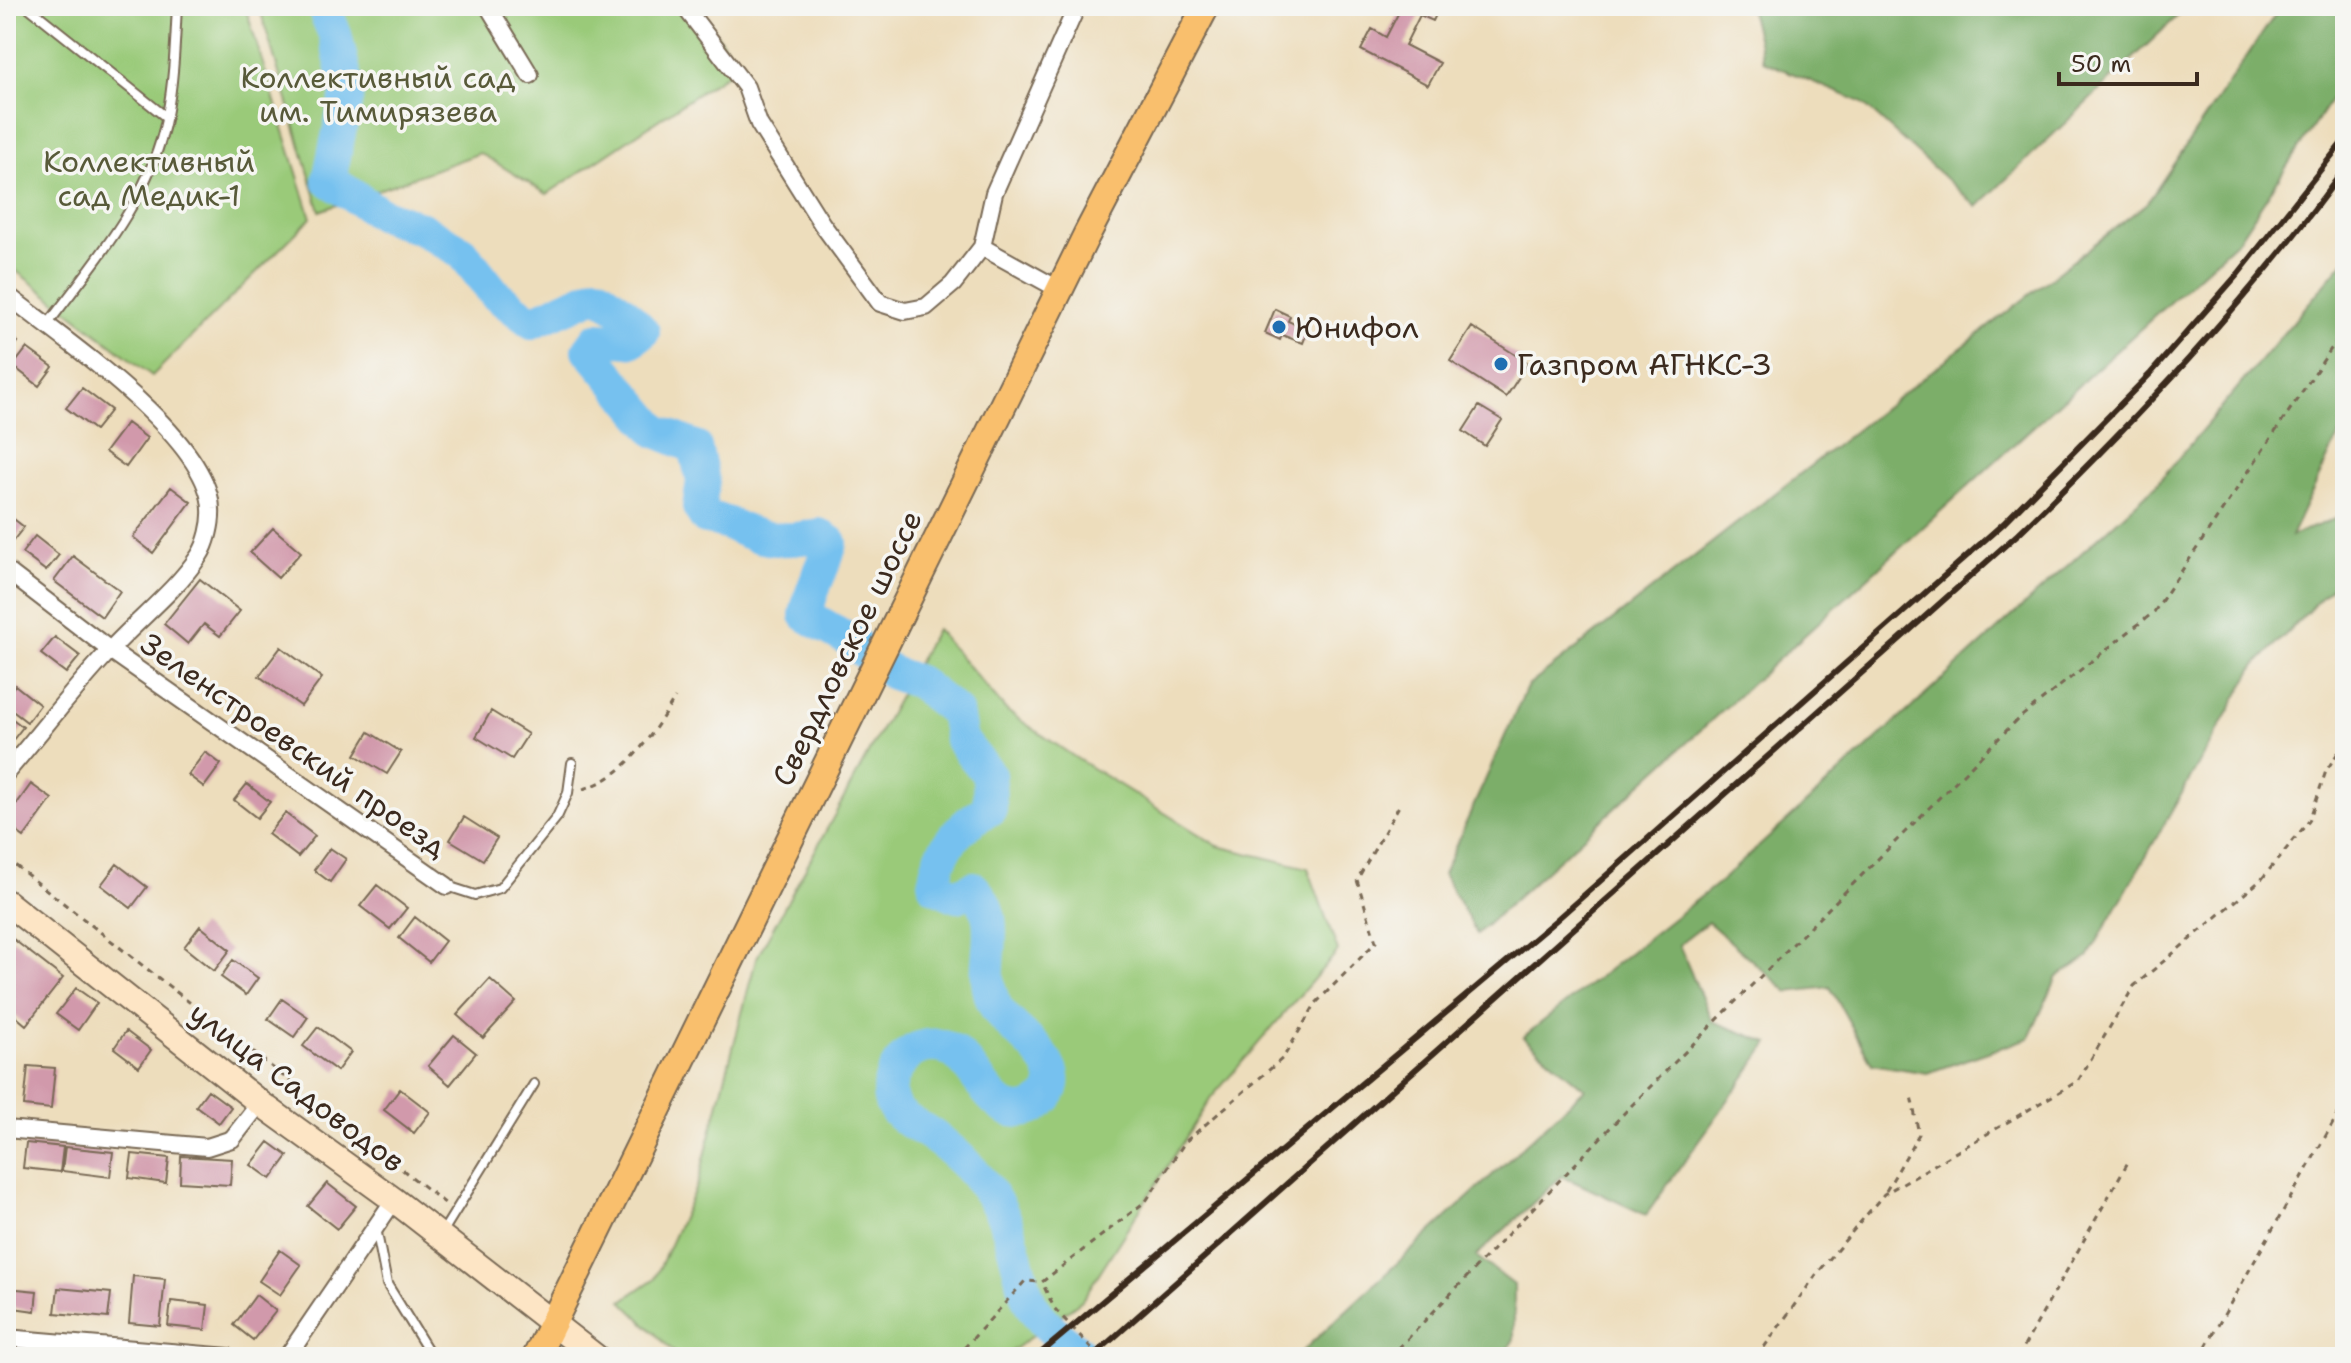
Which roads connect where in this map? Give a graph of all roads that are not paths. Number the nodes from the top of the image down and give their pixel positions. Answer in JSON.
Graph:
{"nodes":[{"id":1,"x":27,"y":6,"type":"edge"},
{"id":2,"x":177,"y":6,"type":"edge"},
{"id":3,"x":488,"y":6,"type":"edge"},
{"id":4,"x":684,"y":6,"type":"edge"},
{"id":5,"x":1077,"y":6,"type":"edge"},
{"id":6,"x":1206,"y":6,"type":"edge"},
{"id":7,"x":530,"y":75,"type":"dead end"},
{"id":8,"x":166,"y":117,"type":"junction"},
{"id":9,"x":982,"y":247,"type":"junction"},
{"id":10,"x":1060,"y":290,"type":"junction"},
{"id":11,"x":6,"y":294,"type":"edge"},
{"id":12,"x":46,"y":326,"type":"junction"},
{"id":13,"x":6,"y":570,"type":"edge"},
{"id":14,"x":110,"y":650,"type":"junction"},
{"id":15,"x":572,"y":763,"type":"dead end"},
{"id":16,"x":6,"y":773,"type":"edge"},
{"id":17,"x":447,"y":886,"type":"joint"},
{"id":18,"x":6,"y":902,"type":"edge"},
{"id":19,"x":534,"y":1084,"type":"dead end"},
{"id":20,"x":260,"y":1103,"type":"junction"},
{"id":21,"x":6,"y":1129,"type":"edge"},
{"id":22,"x":394,"y":1200,"type":"junction"},
{"id":23,"x":376,"y":1228,"type":"junction"},
{"id":24,"x":440,"y":1235,"type":"junction"},
{"id":25,"x":553,"y":1321,"type":"junction"},
{"id":26,"x":6,"y":1338,"type":"edge"},
{"id":27,"x":229,"y":1357,"type":"edge"},
{"id":28,"x":287,"y":1357,"type":"edge"},
{"id":29,"x":432,"y":1357,"type":"edge"},
{"id":30,"x":536,"y":1357,"type":"edge"},
{"id":31,"x":596,"y":1357,"type":"edge"}],
"edges":[{"from":1,"to":8,"type":"lane"},
{"from":2,"to":8,"type":"lane"},
{"from":3,"to":7,"type":"street"},
{"from":4,"to":9,"type":"street"},
{"from":5,"to":9,"type":"street"},
{"from":6,"to":10,"type":"main road","name":"Свердловское шоссе"},
{"from":8,"to":12,"type":"lane"},
{"from":9,"to":10,"type":"street"},
{"from":10,"to":25,"type":"main road","name":"Свердловское шоссе"},
{"from":11,"to":12,"type":"street"},
{"from":12,"to":14,"type":"street"},
{"from":13,"to":14,"type":"street","name":"Зеленстроевский проезд"},
{"from":14,"to":16,"type":"street"},
{"from":14,"to":17,"type":"street","name":"Зеленстроевский проезд"},
{"from":15,"to":17,"type":"lane"},
{"from":18,"to":20,"type":"main road","name":"улица Садоводов"},
{"from":19,"to":24,"type":"lane"},
{"from":20,"to":21,"type":"street"},
{"from":20,"to":22,"type":"main road","name":"улица Садоводов"},
{"from":22,"to":23,"type":"street"},
{"from":22,"to":24,"type":"main road","name":"улица Садоводов"},
{"from":23,"to":28,"type":"street"},
{"from":23,"to":29,"type":"lane"},
{"from":24,"to":25,"type":"main road","name":"улица Садоводов"},
{"from":25,"to":30,"type":"main road","name":"Свердловское шоссе"},
{"from":25,"to":31,"type":"main road","name":"улица Садоводов"},
{"from":26,"to":27,"type":"street"}]}
